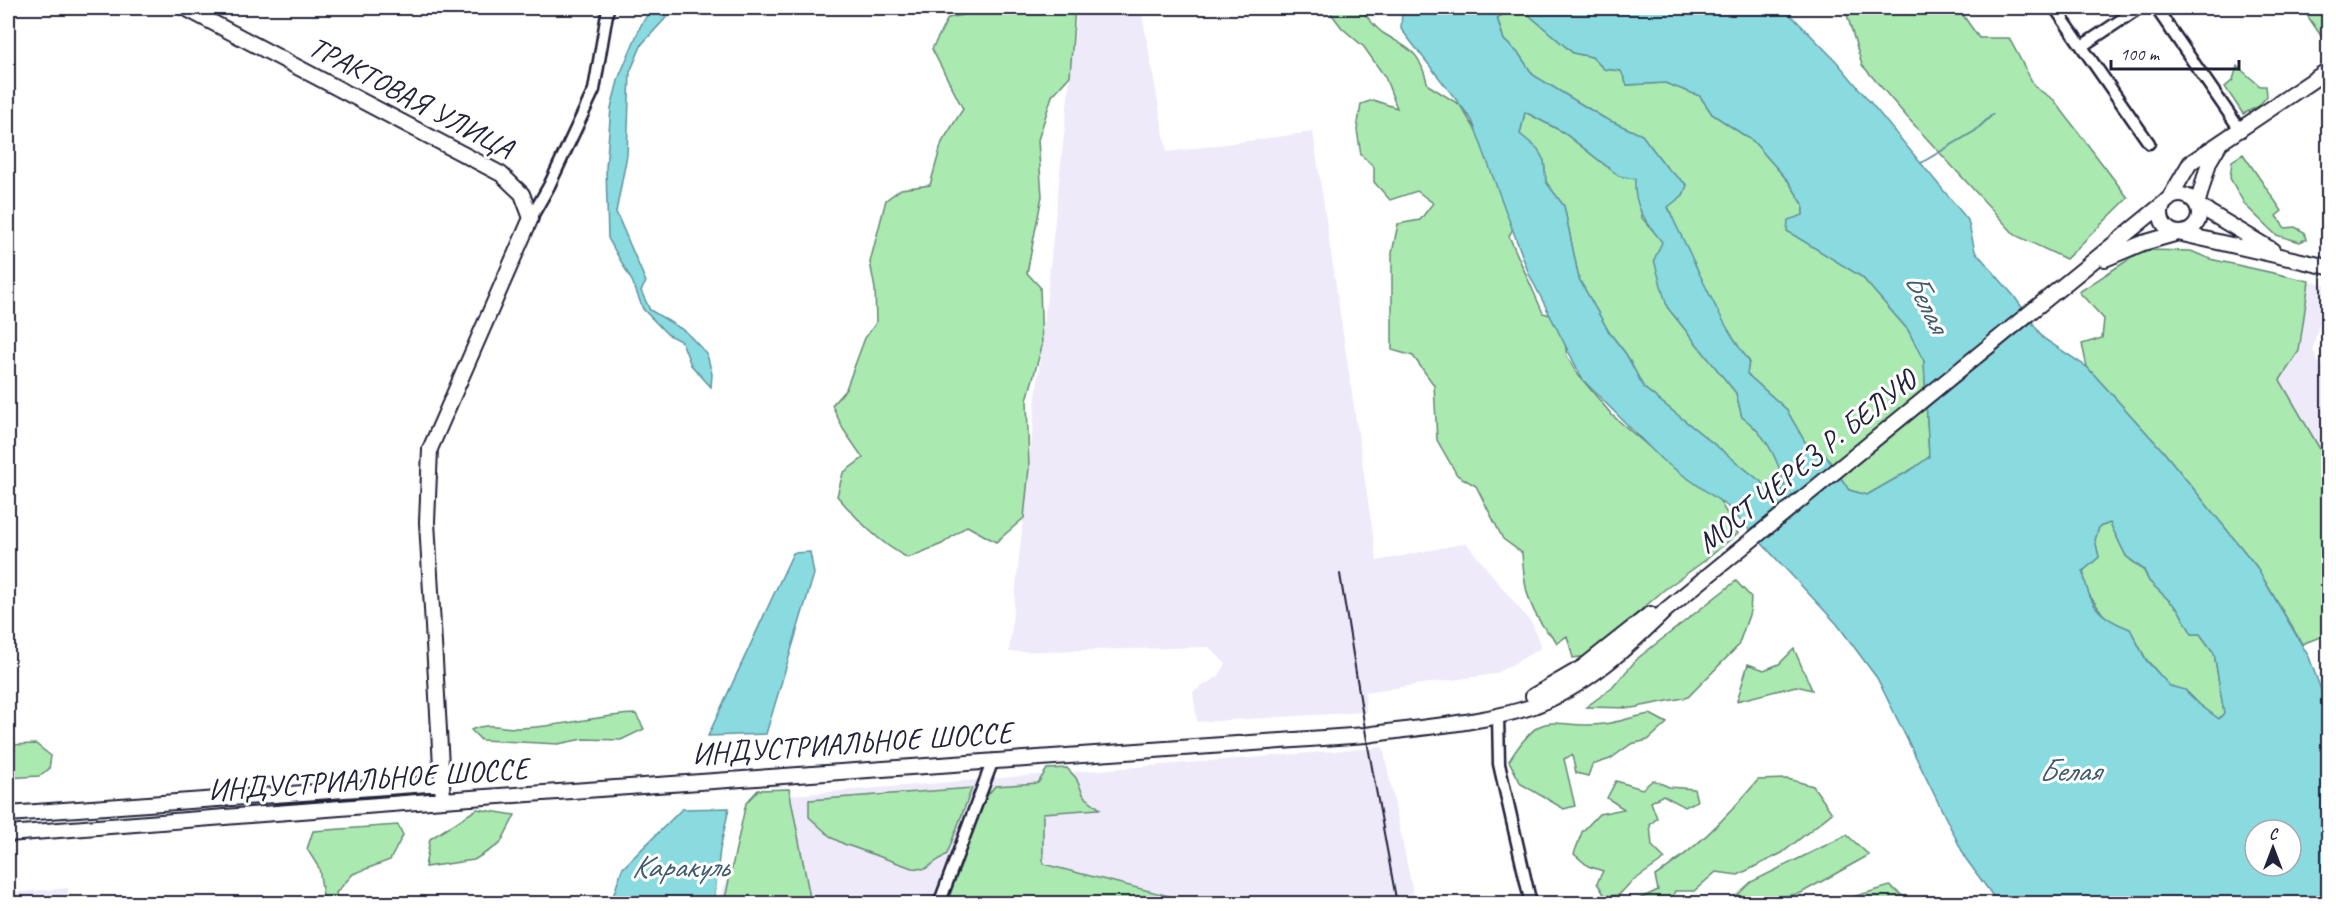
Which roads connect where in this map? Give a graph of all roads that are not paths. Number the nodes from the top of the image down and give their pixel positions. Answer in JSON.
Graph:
{"nodes":[{"id":1,"x":185,"y":8,"type":"edge"},
{"id":2,"x":608,"y":8,"type":"edge"},
{"id":3,"x":2055,"y":8,"type":"edge"},
{"id":4,"x":2139,"y":8,"type":"edge"},
{"id":5,"x":2156,"y":8,"type":"edge"},
{"id":6,"x":2082,"y":46,"type":"junction"},
{"id":7,"x":2328,"y":70,"type":"edge"},
{"id":8,"x":2241,"y":131,"type":"junction"},
{"id":9,"x":2149,"y":142,"type":"dead end"},
{"id":10,"x":2218,"y":144,"type":"junction"},
{"id":11,"x":2169,"y":199,"type":"junction"},
{"id":12,"x":2197,"y":205,"type":"junction"},
{"id":13,"x":531,"y":218,"type":"junction"},
{"id":14,"x":2178,"y":233,"type":"junction"},
{"id":15,"x":2284,"y":257,"type":"junction"},
{"id":16,"x":2092,"y":264,"type":"junction"},
{"id":17,"x":2328,"y":267,"type":"edge"},
{"id":18,"x":1725,"y":551,"type":"dead end"},
{"id":19,"x":1667,"y":609,"type":"joint"},
{"id":20,"x":1498,"y":715,"type":"junction"},
{"id":21,"x":993,"y":760,"type":"junction"},
{"id":22,"x":442,"y":783,"type":"junction"},
{"id":23,"x":443,"y":800,"type":"junction"},
{"id":24,"x":8,"y":814,"type":"edge"},
{"id":25,"x":8,"y":834,"type":"edge"},
{"id":26,"x":939,"y":903,"type":"edge"},
{"id":27,"x":1531,"y":903,"type":"edge"}],
"edges":[{"from":1,"to":13,"type":"main road","name":"ТРАКТОВАЯ УЛИЦА"},
{"from":2,"to":13,"type":"street"},
{"from":3,"to":6,"type":"street"},
{"from":4,"to":6,"type":"street"},
{"from":5,"to":8,"type":"street"},
{"from":6,"to":9,"type":"street"},
{"from":7,"to":8,"type":"main road"},
{"from":8,"to":10,"type":"main road"},
{"from":10,"to":11,"type":"main road"},
{"from":10,"to":12,"type":"main road"},
{"from":11,"to":12,"type":"main road"},
{"from":11,"to":14,"type":"main road"},
{"from":11,"to":16,"type":"main road"},
{"from":12,"to":14,"type":"main road"},
{"from":12,"to":15,"type":"main road"},
{"from":13,"to":22,"type":"main road"},
{"from":14,"to":15,"type":"main road"},
{"from":14,"to":16,"type":"main road"},
{"from":15,"to":17,"type":"main road"},
{"from":16,"to":19,"type":"main road","name":"МОСТ ЧЕРЕЗ Р. БЕЛУЮ"},
{"from":18,"to":20,"type":"main road"},
{"from":19,"to":20,"type":"main road","name":"ИНДУСТРИАЛЬНОЕ ШОССЕ"},
{"from":20,"to":21,"type":"main road","name":"ИНДУСТРИАЛЬНОЕ ШОССЕ"},
{"from":20,"to":27,"type":"street"},
{"from":21,"to":23,"type":"main road","name":"ИНДУСТРИАЛЬНОЕ ШОССЕ"},
{"from":21,"to":26,"type":"street"},
{"from":22,"to":23,"type":"main road"},
{"from":22,"to":24,"type":"main road"},
{"from":23,"to":25,"type":"main road","name":"ИНДУСТРИАЛЬНОЕ ШОССЕ"}]}
